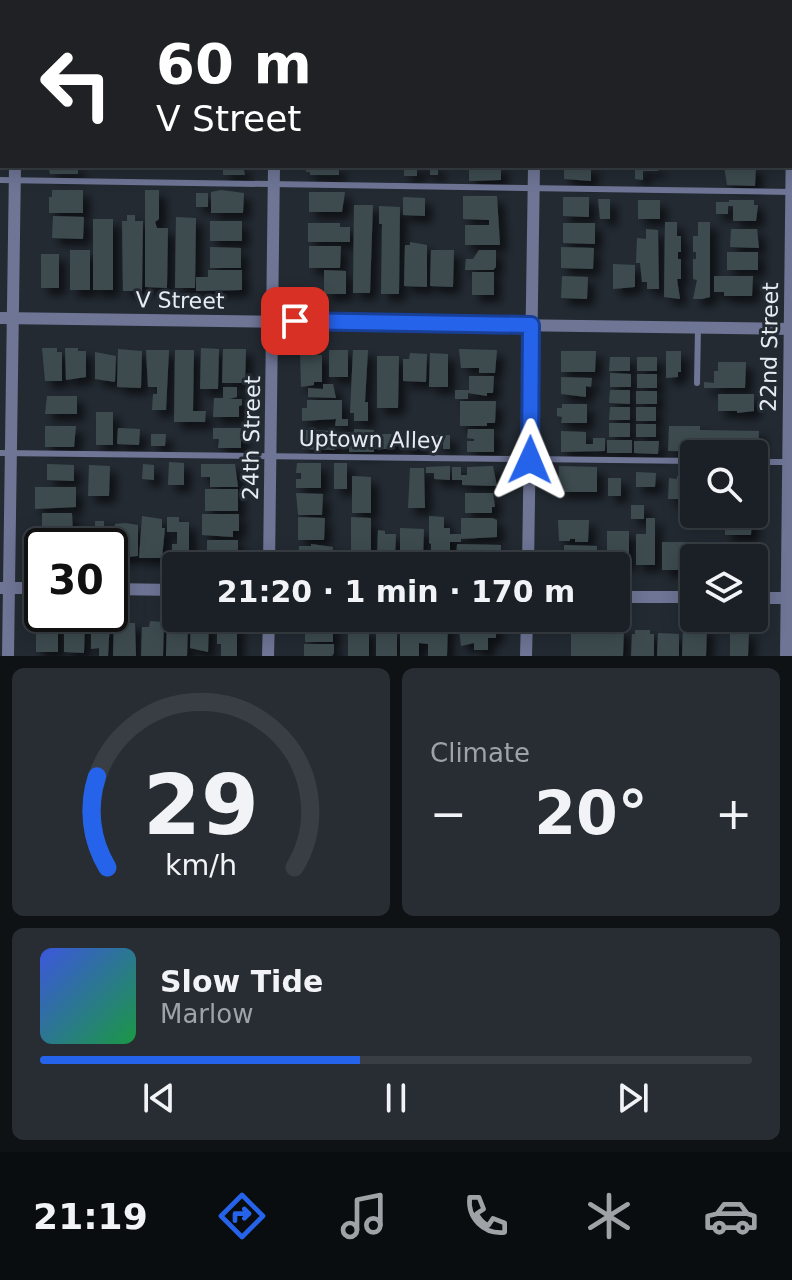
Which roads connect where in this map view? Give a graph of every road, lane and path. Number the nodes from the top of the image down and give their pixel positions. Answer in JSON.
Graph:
{"nodes":[{"id":1,"x":792,"y":134,"type":"edge"},
{"id":2,"x":15,"y":168,"type":"edge"},
{"id":3,"x":274,"y":168,"type":"edge"},
{"id":4,"x":534,"y":168,"type":"edge"},
{"id":5,"x":0,"y":180,"type":"edge"},
{"id":6,"x":15,"y":181,"type":"junction"},
{"id":7,"x":274,"y":184,"type":"junction"},
{"id":8,"x":533,"y":187,"type":"junction"},
{"id":9,"x":792,"y":192,"type":"edge"},
{"id":10,"x":7,"y":318,"type":"edge"},
{"id":11,"x":272,"y":321,"type":"junction"},
{"id":12,"x":531,"y":325,"type":"junction"},
{"id":13,"x":698,"y":327,"type":"junction"},
{"id":14,"x":791,"y":328,"type":"edge"},
{"id":15,"x":697,"y":383,"type":"dead end"},
{"id":16,"x":5,"y":453,"type":"edge"},
{"id":17,"x":271,"y":456,"type":"junction"},
{"id":18,"x":530,"y":460,"type":"junction"},
{"id":19,"x":680,"y":461,"type":"edge"},
{"id":20,"x":768,"y":462,"type":"edge"},
{"id":21,"x":790,"y":462,"type":"edge"},
{"id":22,"x":269,"y":552,"type":"edge"},
{"id":23,"x":528,"y":552,"type":"edge"},
{"id":24,"x":4,"y":588,"type":"edge"},
{"id":25,"x":128,"y":589,"type":"edge"},
{"id":26,"x":162,"y":590,"type":"edge"},
{"id":27,"x":630,"y":597,"type":"edge"},
{"id":28,"x":680,"y":597,"type":"edge"},
{"id":29,"x":768,"y":598,"type":"edge"},
{"id":30,"x":789,"y":598,"type":"edge"},
{"id":31,"x":269,"y":632,"type":"edge"},
{"id":32,"x":527,"y":632,"type":"edge"},
{"id":33,"x":8,"y":656,"type":"edge"},
{"id":34,"x":268,"y":656,"type":"edge"},
{"id":35,"x":526,"y":656,"type":"edge"},
{"id":36,"x":786,"y":656,"type":"edge"}],
"edges":[{"from":1,"to":9,"type":"street","name":"22nd Street"},
{"from":2,"to":6,"type":"street"},
{"from":3,"to":7,"type":"street","name":"24th Street"},
{"from":4,"to":8,"type":"street"},
{"from":5,"to":6,"type":"lane"},
{"from":6,"to":7,"type":"lane"},
{"from":6,"to":10,"type":"street"},
{"from":7,"to":8,"type":"lane"},
{"from":7,"to":11,"type":"street","name":"24th Street"},
{"from":8,"to":9,"type":"lane"},
{"from":8,"to":12,"type":"street"},
{"from":9,"to":14,"type":"street","name":"22nd Street"},
{"from":10,"to":11,"type":"street","name":"V Street"},
{"from":10,"to":16,"type":"street"},
{"from":11,"to":12,"type":"street","name":"V Street"},
{"from":11,"to":17,"type":"street","name":"24th Street"},
{"from":12,"to":13,"type":"street","name":"V Street"},
{"from":12,"to":18,"type":"street"},
{"from":13,"to":14,"type":"street","name":"V Street"},
{"from":13,"to":15,"type":"lane"},
{"from":14,"to":21,"type":"street","name":"22nd Street"},
{"from":16,"to":17,"type":"lane","name":"Uptown Alley"},
{"from":16,"to":24,"type":"street"},
{"from":17,"to":18,"type":"lane","name":"Uptown Alley"},
{"from":17,"to":22,"type":"street","name":"24th Street"},
{"from":18,"to":19,"type":"lane","name":"Uptown Alley"},
{"from":18,"to":23,"type":"street"},
{"from":20,"to":21,"type":"lane"},
{"from":21,"to":30,"type":"street","name":"22nd Street"},
{"from":24,"to":33,"type":"street"},
{"from":25,"to":26,"type":"street"},
{"from":27,"to":28,"type":"street"},
{"from":29,"to":30,"type":"street"},
{"from":30,"to":36,"type":"street","name":"22nd Street"},
{"from":31,"to":34,"type":"street"},
{"from":32,"to":35,"type":"street"}]}
